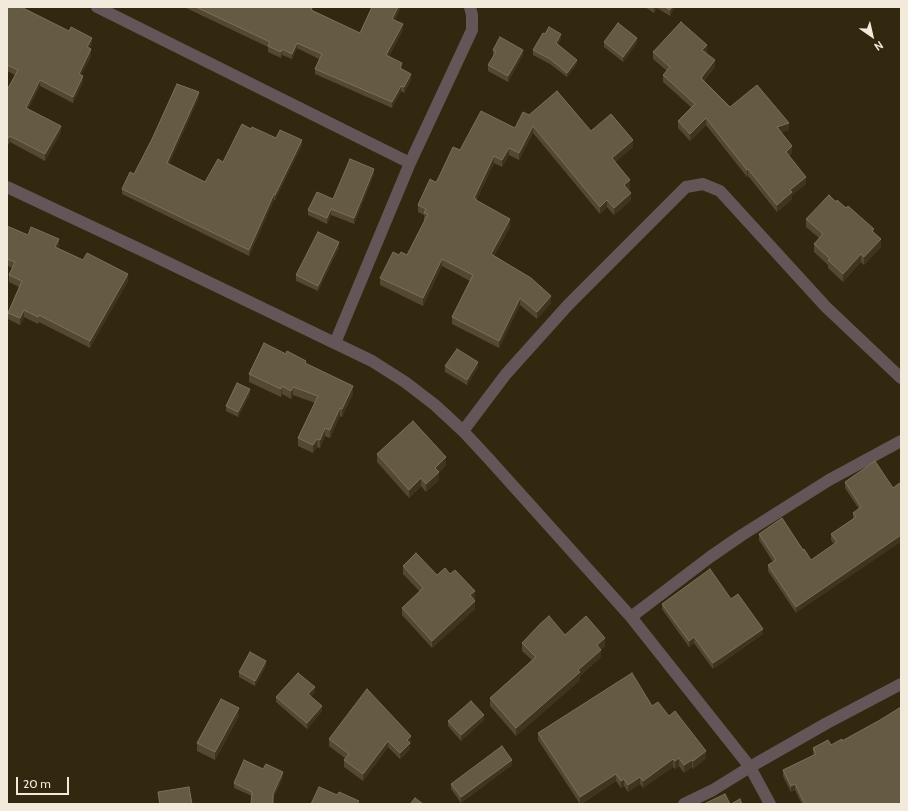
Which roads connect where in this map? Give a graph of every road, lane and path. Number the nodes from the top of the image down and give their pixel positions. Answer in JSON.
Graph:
{"nodes":[{"id":1,"x":97,"y":7,"type":"edge"},
{"id":2,"x":470,"y":7,"type":"edge"},
{"id":3,"x":410,"y":162,"type":"junction"},
{"id":4,"x":7,"y":187,"type":"edge"},
{"id":5,"x":335,"y":343,"type":"junction"},
{"id":6,"x":901,"y":378,"type":"edge"},
{"id":7,"x":463,"y":431,"type":"junction"},
{"id":8,"x":901,"y":441,"type":"edge"},
{"id":9,"x":631,"y":617,"type":"junction"},
{"id":10,"x":901,"y":684,"type":"edge"},
{"id":11,"x":750,"y":767,"type":"junction"},
{"id":12,"x":684,"y":804,"type":"edge"},
{"id":13,"x":770,"y":804,"type":"edge"}],
"edges":[{"from":1,"to":3,"type":"street"},
{"from":2,"to":3,"type":"street"},
{"from":3,"to":5,"type":"street"},
{"from":4,"to":5,"type":"street"},
{"from":5,"to":7,"type":"street"},
{"from":6,"to":7,"type":"street"},
{"from":7,"to":9,"type":"street"},
{"from":8,"to":9,"type":"street"},
{"from":9,"to":11,"type":"street"},
{"from":10,"to":11,"type":"street"},
{"from":11,"to":12,"type":"street"},
{"from":11,"to":13,"type":"street"}]}
